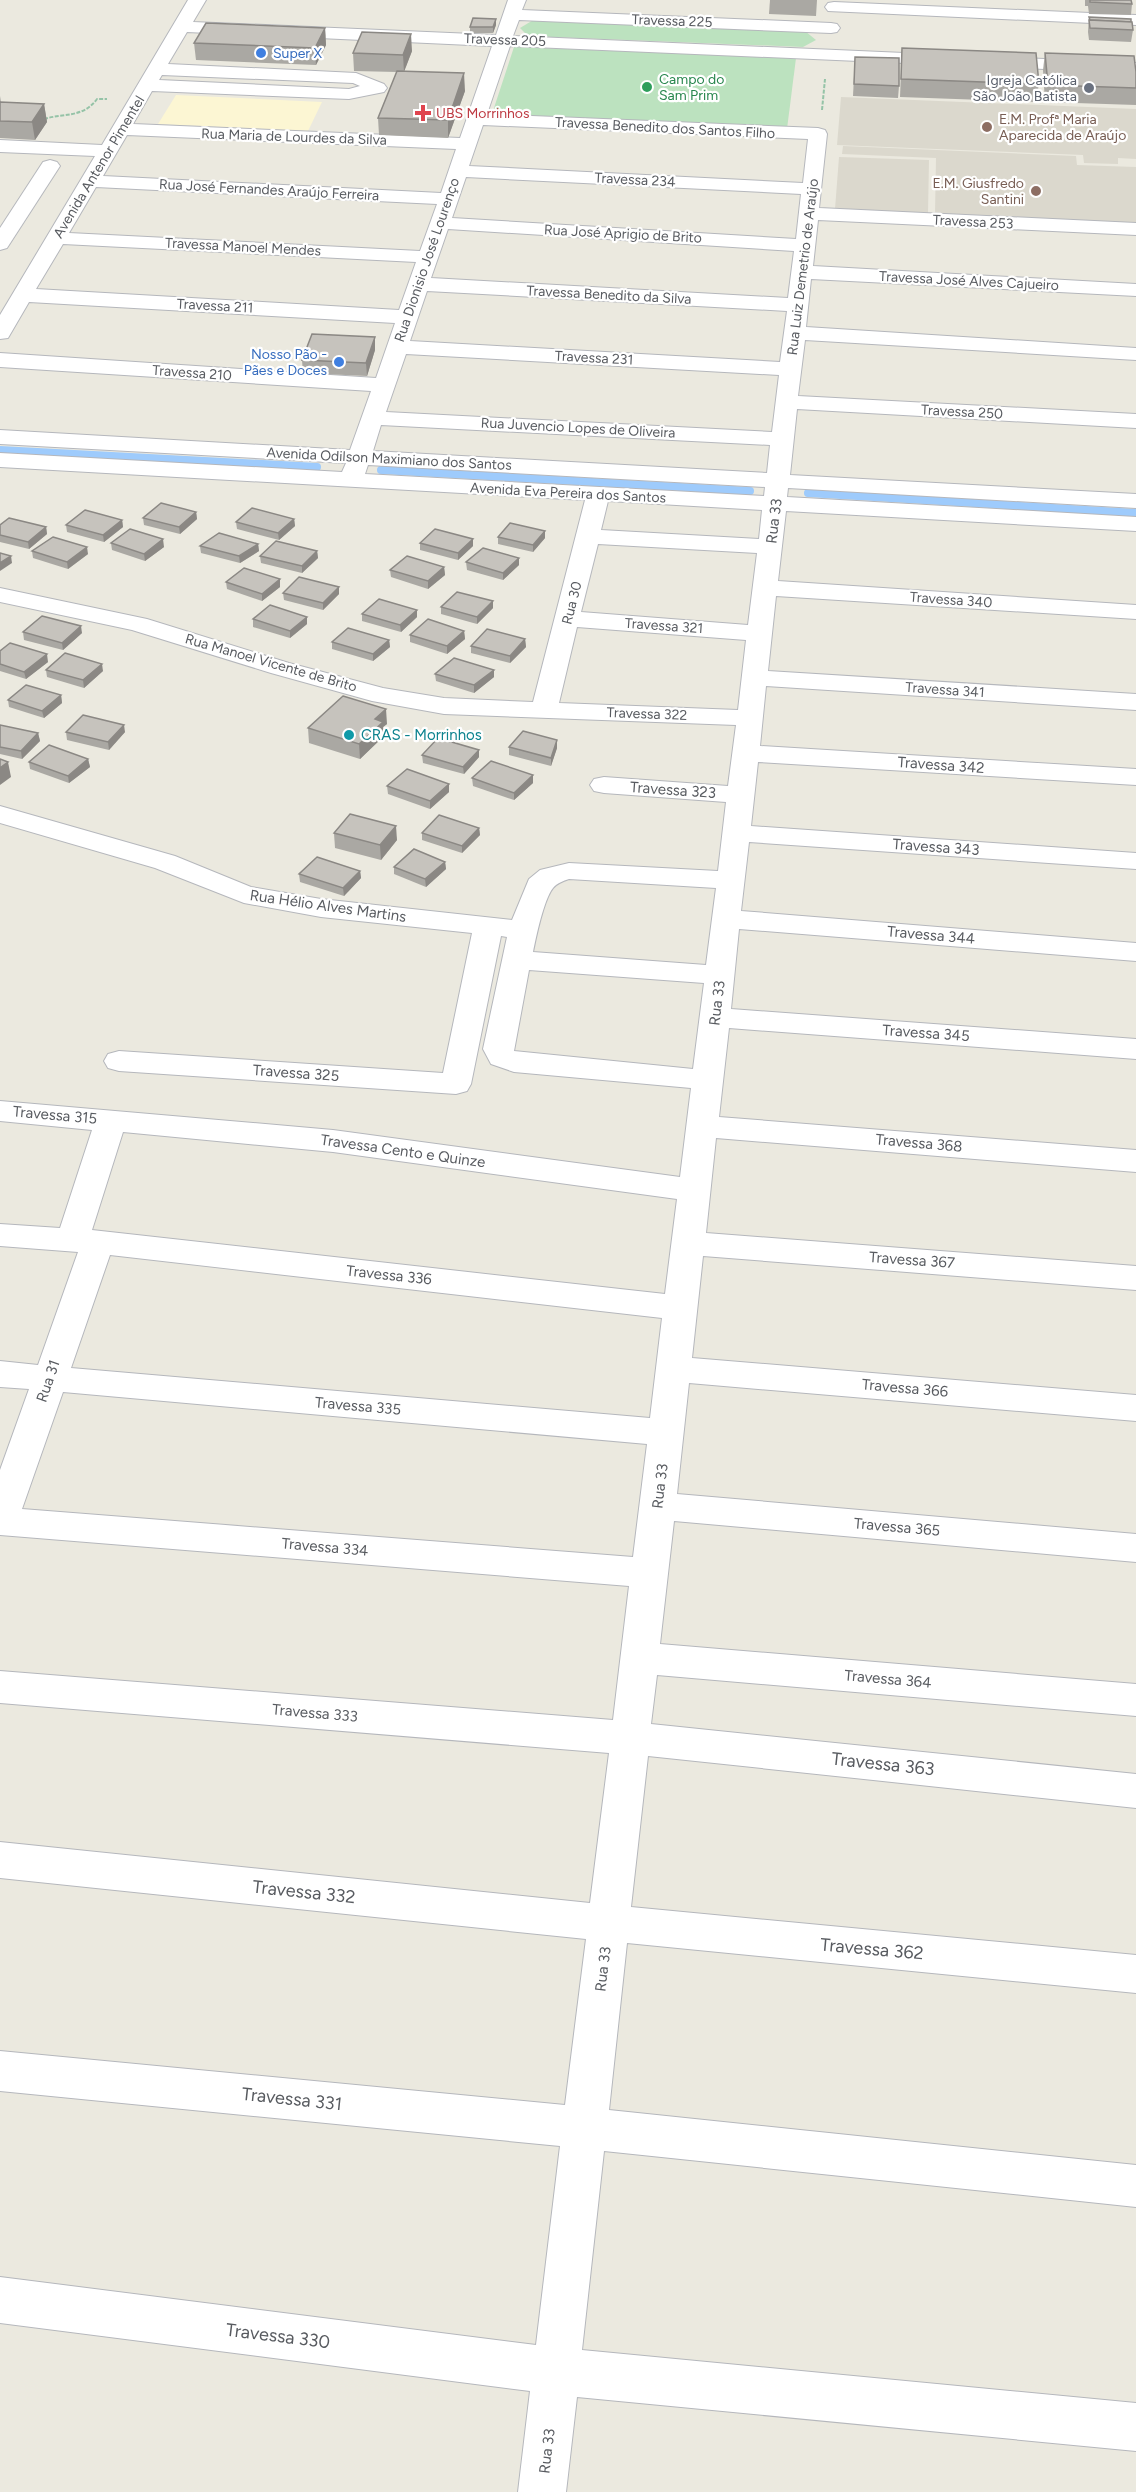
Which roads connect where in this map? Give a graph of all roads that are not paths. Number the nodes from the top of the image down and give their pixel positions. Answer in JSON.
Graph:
{"nodes":[{"id":1,"x":197,"y":0,"type":"edge"},
{"id":2,"x":834,"y":3,"type":"edge"},
{"id":3,"x":515,"y":7,"type":"edge"},
{"id":4,"x":1136,"y":20,"type":"edge"},
{"id":5,"x":181,"y":27,"type":"junction"},
{"id":6,"x":831,"y":28,"type":"junction"},
{"id":7,"x":503,"y":40,"type":"junction"},
{"id":8,"x":828,"y":54,"type":"junction"},
{"id":9,"x":1136,"y":68,"type":"edge"},
{"id":10,"x":152,"y":77,"type":"junction"},
{"id":11,"x":476,"y":119,"type":"junction"},
{"id":12,"x":325,"y":123,"type":"junction"},
{"id":13,"x":371,"y":123,"type":"junction"},
{"id":14,"x":121,"y":129,"type":"junction"},
{"id":15,"x":819,"y":134,"type":"joint"},
{"id":16,"x":467,"y":144,"type":"junction"},
{"id":17,"x":0,"y":146,"type":"edge"},
{"id":18,"x":23,"y":147,"type":"junction"},
{"id":19,"x":108,"y":151,"type":"junction"},
{"id":20,"x":4,"y":164,"type":"edge"},
{"id":21,"x":458,"y":171,"type":"junction"},
{"id":22,"x":90,"y":181,"type":"junction"},
{"id":23,"x":812,"y":189,"type":"junction"},
{"id":24,"x":448,"y":199,"type":"junction"},
{"id":25,"x":0,"y":206,"type":"edge"},
{"id":26,"x":24,"y":207,"type":"junction"},
{"id":27,"x":810,"y":214,"type":"junction"},
{"id":28,"x":440,"y":223,"type":"junction"},
{"id":29,"x":1136,"y":229,"type":"edge"},
{"id":30,"x":57,"y":238,"type":"junction"},
{"id":31,"x":0,"y":244,"type":"edge"},
{"id":32,"x":806,"y":246,"type":"junction"},
{"id":33,"x":428,"y":257,"type":"junction"},
{"id":34,"x":803,"y":272,"type":"junction"},
{"id":35,"x":419,"y":284,"type":"junction"},
{"id":36,"x":1136,"y":290,"type":"edge"},
{"id":37,"x":23,"y":295,"type":"junction"},
{"id":38,"x":799,"y":305,"type":"junction"},
{"id":39,"x":407,"y":317,"type":"junction"},
{"id":40,"x":3,"y":325,"type":"edge"},
{"id":41,"x":795,"y":333,"type":"junction"},
{"id":42,"x":397,"y":347,"type":"junction"},
{"id":43,"x":1136,"y":354,"type":"edge"},
{"id":44,"x":0,"y":360,"type":"edge"},
{"id":45,"x":792,"y":369,"type":"junction"},
{"id":46,"x":384,"y":385,"type":"junction"},
{"id":47,"x":788,"y":402,"type":"junction"},
{"id":48,"x":373,"y":418,"type":"junction"},
{"id":49,"x":1136,"y":421,"type":"edge"},
{"id":50,"x":0,"y":437,"type":"edge"},
{"id":51,"x":783,"y":439,"type":"junction"},
{"id":52,"x":359,"y":458,"type":"junction"},
{"id":53,"x":0,"y":460,"type":"edge"},
{"id":54,"x":351,"y":480,"type":"junction"},
{"id":55,"x":777,"y":492,"type":"junction"},
{"id":56,"x":598,"y":494,"type":"junction"},
{"id":57,"x":1136,"y":501,"type":"edge"},
{"id":58,"x":1136,"y":524,"type":"edge"},
{"id":59,"x":588,"y":536,"type":"junction"},
{"id":60,"x":771,"y":547,"type":"junction"},
{"id":61,"x":766,"y":588,"type":"junction"},
{"id":62,"x":0,"y":595,"type":"edge"},
{"id":63,"x":1136,"y":612,"type":"edge"},
{"id":64,"x":568,"y":619,"type":"junction"},
{"id":65,"x":760,"y":633,"type":"junction"},
{"id":66,"x":755,"y":678,"type":"junction"},
{"id":67,"x":1136,"y":702,"type":"edge"},
{"id":68,"x":544,"y":711,"type":"junction"},
{"id":69,"x":750,"y":718,"type":"junction"},
{"id":70,"x":746,"y":753,"type":"junction"},
{"id":71,"x":1136,"y":777,"type":"edge"},
{"id":72,"x":604,"y":785,"type":"dead end"},
{"id":73,"x":741,"y":795,"type":"junction"},
{"id":74,"x":0,"y":814,"type":"edge"},
{"id":75,"x":737,"y":833,"type":"junction"},
{"id":76,"x":1136,"y":861,"type":"edge"},
{"id":77,"x":731,"y":880,"type":"junction"},
{"id":78,"x":726,"y":919,"type":"junction"},
{"id":79,"x":488,"y":927,"type":"junction"},
{"id":80,"x":520,"y":945,"type":"junction"},
{"id":81,"x":1136,"y":952,"type":"edge"},
{"id":82,"x":720,"y":975,"type":"junction"},
{"id":83,"x":715,"y":1017,"type":"junction"},
{"id":84,"x":1136,"y":1049,"type":"edge"},
{"id":85,"x":128,"y":1062,"type":"dead end"},
{"id":86,"x":708,"y":1080,"type":"junction"},
{"id":87,"x":0,"y":1111,"type":"edge"},
{"id":88,"x":111,"y":1119,"type":"junction"},
{"id":89,"x":703,"y":1126,"type":"junction"},
{"id":90,"x":1136,"y":1161,"type":"edge"},
{"id":91,"x":694,"y":1190,"type":"junction"},
{"id":92,"x":0,"y":1235,"type":"edge"},
{"id":93,"x":85,"y":1241,"type":"junction"},
{"id":94,"x":689,"y":1243,"type":"junction"},
{"id":95,"x":1136,"y":1278,"type":"edge"},
{"id":96,"x":681,"y":1308,"type":"junction"},
{"id":97,"x":674,"y":1368,"type":"junction"},
{"id":98,"x":0,"y":1374,"type":"edge"},
{"id":99,"x":50,"y":1378,"type":"junction"},
{"id":100,"x":1136,"y":1408,"type":"edge"},
{"id":101,"x":666,"y":1433,"type":"junction"},
{"id":102,"x":658,"y":1506,"type":"junction"},
{"id":103,"x":0,"y":1521,"type":"edge"},
{"id":104,"x":1136,"y":1548,"type":"edge"},
{"id":105,"x":649,"y":1573,"type":"junction"},
{"id":106,"x":640,"y":1658,"type":"junction"},
{"id":107,"x":0,"y":1687,"type":"edge"},
{"id":108,"x":1136,"y":1700,"type":"edge"},
{"id":109,"x":630,"y":1738,"type":"junction"},
{"id":110,"x":1136,"y":1791,"type":"edge"},
{"id":111,"x":0,"y":1860,"type":"edge"},
{"id":112,"x":609,"y":1923,"type":"junction"},
{"id":113,"x":1136,"y":1974,"type":"edge"},
{"id":114,"x":0,"y":2071,"type":"edge"},
{"id":115,"x":585,"y":2128,"type":"junction"},
{"id":116,"x":1136,"y":2186,"type":"edge"},
{"id":117,"x":0,"y":2300,"type":"edge"},
{"id":118,"x":556,"y":2371,"type":"junction"},
{"id":119,"x":1136,"y":2427,"type":"edge"},
{"id":120,"x":542,"y":2492,"type":"edge"}],
"edges":[{"from":1,"to":5,"type":"street","name":"Avenida Antenor Pimentel"},
{"from":2,"to":4,"type":"street"},
{"from":2,"to":6,"type":"street"},
{"from":3,"to":6,"type":"street","name":"Travessa 225"},
{"from":3,"to":7,"type":"street","name":"Rua Dionisio José Lourenço"},
{"from":5,"to":7,"type":"street","name":"Travessa 205"},
{"from":5,"to":10,"type":"street","name":"Avenida Antenor Pimentel"},
{"from":6,"to":8,"type":"street"},
{"from":7,"to":8,"type":"street","name":"Travessa 205"},
{"from":7,"to":11,"type":"street","name":"Rua Dionisio José Lourenço"},
{"from":8,"to":9,"type":"street","name":"Travessa 205"},
{"from":10,"to":10,"type":"street"},
{"from":10,"to":14,"type":"street","name":"Avenida Antenor Pimentel"},
{"from":11,"to":15,"type":"street","name":"Travessa Benedito dos Santos Filho"},
{"from":11,"to":16,"type":"street","name":"Rua Dionisio José Lourenço"},
{"from":12,"to":13,"type":"street","name":"Rua Maria de Lourdes da Silva"},
{"from":12,"to":13,"type":"street"},
{"from":12,"to":14,"type":"street","name":"Rua Maria de Lourdes da Silva"},
{"from":13,"to":16,"type":"street","name":"Rua Maria de Lourdes da Silva"},
{"from":14,"to":19,"type":"street","name":"Avenida Antenor Pimentel"},
{"from":15,"to":23,"type":"street","name":"Rua Luiz Demetrio de Araújo"},
{"from":16,"to":21,"type":"street","name":"Rua Dionisio José Lourenço"},
{"from":17,"to":18,"type":"street"},
{"from":18,"to":19,"type":"street"},
{"from":18,"to":20,"type":"street"},
{"from":19,"to":22,"type":"street","name":"Avenida Antenor Pimentel"},
{"from":20,"to":26,"type":"street"},
{"from":21,"to":23,"type":"street","name":"Travessa 234"},
{"from":21,"to":24,"type":"street","name":"Rua Dionisio José Lourenço"},
{"from":22,"to":24,"type":"street","name":"Rua José Fernandes Araújo Ferreira"},
{"from":22,"to":30,"type":"street","name":"Avenida Antenor Pimentel"},
{"from":23,"to":27,"type":"street","name":"Rua Luiz Demetrio de Araújo"},
{"from":24,"to":28,"type":"street","name":"Rua Dionisio José Lourenço"},
{"from":25,"to":26,"type":"street"},
{"from":26,"to":31,"type":"street"},
{"from":27,"to":29,"type":"street","name":"Travessa 253"},
{"from":27,"to":32,"type":"street","name":"Rua Luiz Demetrio de Araújo"},
{"from":28,"to":32,"type":"street","name":"Rua José Aprigio de Brito"},
{"from":28,"to":33,"type":"street","name":"Rua Dionisio José Lourenço"},
{"from":30,"to":33,"type":"street","name":"Travessa Manoel Mendes"},
{"from":30,"to":37,"type":"street","name":"Avenida Antenor Pimentel"},
{"from":32,"to":34,"type":"street","name":"Rua Luiz Demetrio de Araújo"},
{"from":33,"to":35,"type":"street","name":"Rua Dionisio José Lourenço"},
{"from":34,"to":36,"type":"street","name":"Travessa José Alves Cajueiro"},
{"from":34,"to":38,"type":"street","name":"Rua Luiz Demetrio de Araújo"},
{"from":35,"to":38,"type":"street","name":"Travessa Benedito da Silva"},
{"from":35,"to":39,"type":"street","name":"Rua Dionisio José Lourenço"},
{"from":37,"to":39,"type":"street","name":"Travessa 211"},
{"from":37,"to":40,"type":"street","name":"Avenida Antenor Pimentel"},
{"from":38,"to":41,"type":"street","name":"Rua Luiz Demetrio de Araújo"},
{"from":39,"to":42,"type":"street","name":"Rua Dionisio José Lourenço"},
{"from":41,"to":43,"type":"street"},
{"from":41,"to":45,"type":"street","name":"Rua Luiz Demetrio de Araújo"},
{"from":42,"to":45,"type":"street","name":"Travessa 231"},
{"from":42,"to":46,"type":"street","name":"Rua Dionisio José Lourenço"},
{"from":44,"to":46,"type":"street","name":"Travessa 210"},
{"from":45,"to":47,"type":"street","name":"Rua Luiz Demetrio de Araújo"},
{"from":46,"to":48,"type":"street","name":"Rua Dionisio José Lourenço"},
{"from":47,"to":49,"type":"street","name":"Travessa 250"},
{"from":47,"to":51,"type":"street","name":"Rua Luiz Demetrio de Araújo"},
{"from":48,"to":51,"type":"street","name":"Rua Juvencio Lopes de Oliveira"},
{"from":48,"to":52,"type":"street","name":"Rua Dionisio José Lourenço"},
{"from":50,"to":52,"type":"street","name":"Avenida Odilson Maximiano dos Santos"},
{"from":51,"to":55,"type":"street","name":"Rua Luiz Demetrio de Araújo"},
{"from":52,"to":54,"type":"street","name":"Rua Dionisio José Lourenço"},
{"from":52,"to":55,"type":"street","name":"Avenida Odilson Maximiano dos Santos"},
{"from":53,"to":54,"type":"street","name":"Avenida Eva Pereira dos Santos"},
{"from":54,"to":56,"type":"street","name":"Avenida Eva Pereira dos Santos"},
{"from":55,"to":56,"type":"street","name":"Avenida Eva Pereira dos Santos"},
{"from":55,"to":57,"type":"street","name":"Avenida Eva Pereira dos Santos"},
{"from":55,"to":58,"type":"street","name":"Avenida Eva Pereira dos Santos"},
{"from":55,"to":60,"type":"street","name":"Rua 33"},
{"from":56,"to":59,"type":"street","name":"Rua 30"},
{"from":59,"to":60,"type":"street"},
{"from":59,"to":64,"type":"street","name":"Rua 30"},
{"from":60,"to":61,"type":"street","name":"Rua 33"},
{"from":61,"to":63,"type":"street","name":"Travessa 340"},
{"from":61,"to":65,"type":"street","name":"Rua 33"},
{"from":62,"to":68,"type":"street","name":"Rua Manoel Vicente de Brito"},
{"from":64,"to":65,"type":"street","name":"Travessa 321"},
{"from":64,"to":68,"type":"street","name":"Rua 30"},
{"from":65,"to":66,"type":"street","name":"Rua 33"},
{"from":66,"to":67,"type":"street","name":"Travessa 341"},
{"from":66,"to":69,"type":"street","name":"Rua 33"},
{"from":68,"to":69,"type":"street","name":"Travessa 322"},
{"from":69,"to":70,"type":"street","name":"Rua 33"},
{"from":70,"to":71,"type":"street","name":"Travessa 342"},
{"from":70,"to":73,"type":"street","name":"Rua 33"},
{"from":72,"to":73,"type":"street","name":"Travessa 323"},
{"from":73,"to":75,"type":"street","name":"Rua 33"},
{"from":74,"to":79,"type":"street","name":"Rua Hélio Alves Martins"},
{"from":75,"to":76,"type":"street","name":"Travessa 343"},
{"from":75,"to":77,"type":"street","name":"Rua 33"},
{"from":77,"to":78,"type":"street","name":"Rua 33"},
{"from":77,"to":80,"type":"street"},
{"from":78,"to":81,"type":"street","name":"Travessa 344"},
{"from":78,"to":82,"type":"street","name":"Rua 33"},
{"from":79,"to":80,"type":"street","name":"Rua Hélio Alves Martins"},
{"from":79,"to":85,"type":"street","name":"Travessa 325"},
{"from":80,"to":82,"type":"street","name":"Rua Hélio Alves Martins"},
{"from":80,"to":86,"type":"street"},
{"from":82,"to":83,"type":"street","name":"Rua 33"},
{"from":83,"to":84,"type":"street","name":"Travessa 345"},
{"from":83,"to":86,"type":"street","name":"Rua 33"},
{"from":86,"to":89,"type":"street","name":"Rua 33"},
{"from":87,"to":88,"type":"street","name":"Travessa 315"},
{"from":88,"to":91,"type":"street","name":"Travessa Cento e Quinze"},
{"from":88,"to":93,"type":"street","name":"Rua 31"},
{"from":89,"to":90,"type":"street","name":"Travessa 368"},
{"from":89,"to":91,"type":"street","name":"Rua 33"},
{"from":91,"to":94,"type":"street","name":"Rua 33"},
{"from":92,"to":93,"type":"street","name":"Travessa 336"},
{"from":93,"to":96,"type":"street","name":"Travessa 336"},
{"from":93,"to":99,"type":"street","name":"Rua 31"},
{"from":94,"to":95,"type":"street","name":"Travessa 367"},
{"from":94,"to":96,"type":"street","name":"Rua 33"},
{"from":96,"to":97,"type":"street","name":"Rua 33"},
{"from":97,"to":100,"type":"street","name":"Travessa 366"},
{"from":97,"to":101,"type":"street","name":"Rua 33"},
{"from":98,"to":99,"type":"street","name":"Travessa 335"},
{"from":99,"to":101,"type":"street","name":"Travessa 335"},
{"from":99,"to":103,"type":"street","name":"Rua 31"},
{"from":101,"to":102,"type":"street","name":"Rua 33"},
{"from":102,"to":104,"type":"street","name":"Travessa 365"},
{"from":102,"to":105,"type":"street","name":"Rua 33"},
{"from":103,"to":105,"type":"street","name":"Travessa 334"},
{"from":105,"to":106,"type":"street","name":"Rua 33"},
{"from":106,"to":108,"type":"street","name":"Travessa 364"},
{"from":106,"to":109,"type":"street","name":"Rua 33"},
{"from":107,"to":109,"type":"street","name":"Travessa 333"},
{"from":109,"to":110,"type":"street","name":"Travessa 363"},
{"from":109,"to":112,"type":"street","name":"Rua 33"},
{"from":111,"to":112,"type":"street","name":"Travessa 332"},
{"from":112,"to":113,"type":"street","name":"Travessa 362"},
{"from":112,"to":115,"type":"street","name":"Rua 33"},
{"from":114,"to":115,"type":"street","name":"Travessa 331"},
{"from":115,"to":116,"type":"street","name":"Travessa 331"},
{"from":115,"to":118,"type":"street","name":"Rua 33"},
{"from":117,"to":118,"type":"street","name":"Travessa 330"},
{"from":118,"to":119,"type":"street","name":"Travessa 330"},
{"from":118,"to":120,"type":"street","name":"Rua 33"}]}
